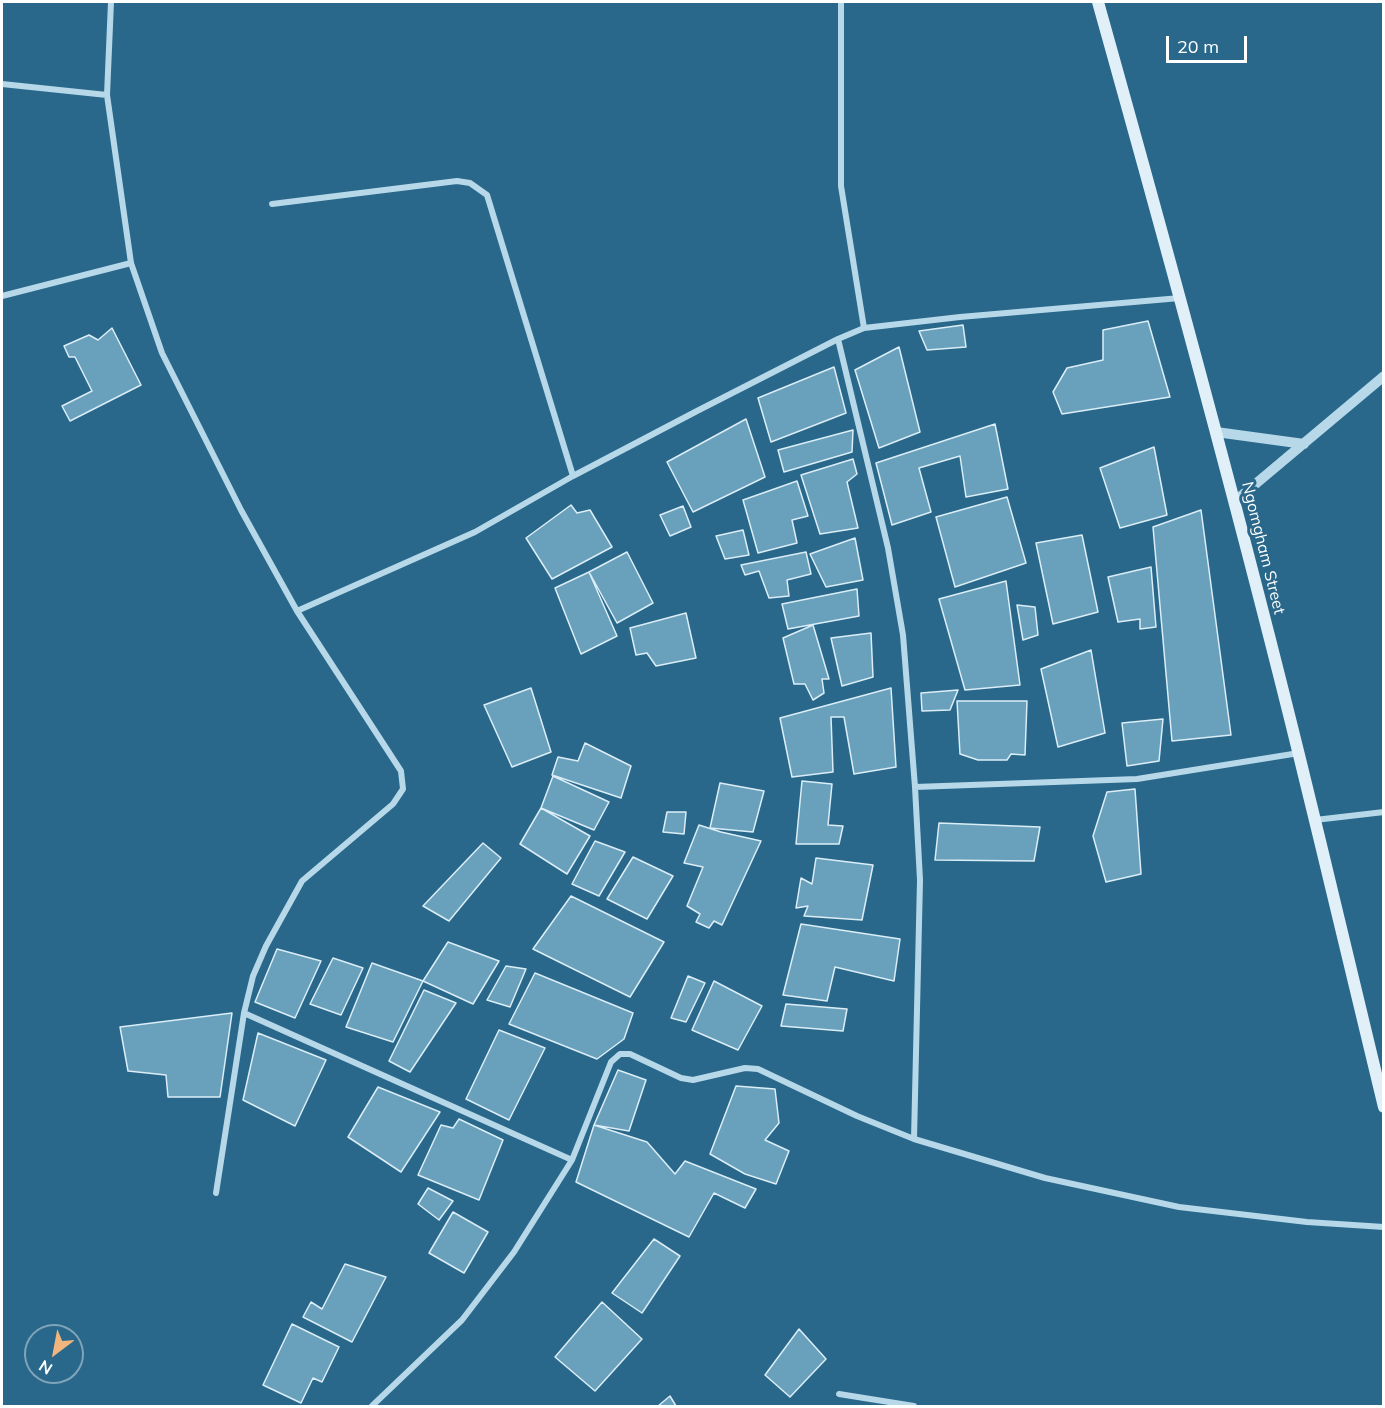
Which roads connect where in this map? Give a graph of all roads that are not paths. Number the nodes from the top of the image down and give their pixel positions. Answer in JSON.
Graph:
{"nodes":[{"id":1,"x":111,"y":2,"type":"edge"},
{"id":2,"x":841,"y":2,"type":"edge"},
{"id":3,"x":1098,"y":2,"type":"edge"},
{"id":4,"x":2,"y":84,"type":"edge"},
{"id":5,"x":108,"y":95,"type":"junction"},
{"id":6,"x":272,"y":204,"type":"dead end"},
{"id":7,"x":131,"y":263,"type":"junction"},
{"id":8,"x":2,"y":296,"type":"edge"},
{"id":9,"x":1180,"y":298,"type":"junction"},
{"id":10,"x":864,"y":328,"type":"junction"},
{"id":11,"x":838,"y":339,"type":"junction"},
{"id":12,"x":1383,"y":376,"type":"edge"},
{"id":13,"x":1216,"y":432,"type":"junction"},
{"id":14,"x":1304,"y":444,"type":"junction"},
{"id":15,"x":573,"y":476,"type":"junction"},
{"id":16,"x":1234,"y":502,"type":"junction"},
{"id":17,"x":297,"y":610,"type":"junction"},
{"id":18,"x":1299,"y":753,"type":"junction"},
{"id":19,"x":915,"y":787,"type":"junction"},
{"id":20,"x":1383,"y":812,"type":"edge"},
{"id":21,"x":1315,"y":820,"type":"junction"},
{"id":22,"x":244,"y":1013,"type":"junction"},
{"id":23,"x":1383,"y":1107,"type":"edge"},
{"id":24,"x":914,"y":1139,"type":"junction"},
{"id":25,"x":572,"y":1160,"type":"junction"},
{"id":26,"x":216,"y":1193,"type":"dead end"},
{"id":27,"x":1383,"y":1227,"type":"edge"},
{"id":28,"x":839,"y":1394,"type":"dead end"},
{"id":29,"x":372,"y":1407,"type":"edge"},
{"id":30,"x":914,"y":1407,"type":"edge"}],
"edges":[{"from":1,"to":5,"type":"street"},
{"from":2,"to":10,"type":"street"},
{"from":3,"to":9,"type":"main road","name":"Ngomgham Street"},
{"from":4,"to":5,"type":"street"},
{"from":5,"to":7,"type":"street"},
{"from":6,"to":15,"type":"street"},
{"from":7,"to":8,"type":"street"},
{"from":7,"to":17,"type":"street"},
{"from":9,"to":10,"type":"street"},
{"from":9,"to":13,"type":"main road","name":"Ngomgham Street"},
{"from":10,"to":11,"type":"street"},
{"from":11,"to":15,"type":"street"},
{"from":11,"to":19,"type":"street"},
{"from":12,"to":14,"type":"street"},
{"from":13,"to":14,"type":"street"},
{"from":13,"to":16,"type":"main road","name":"Ngomgham Street"},
{"from":14,"to":16,"type":"street"},
{"from":15,"to":17,"type":"street"},
{"from":16,"to":18,"type":"main road","name":"Ngomgham Street"},
{"from":17,"to":22,"type":"street"},
{"from":18,"to":19,"type":"street"},
{"from":18,"to":21,"type":"main road","name":"Ngomgham Street"},
{"from":19,"to":24,"type":"street"},
{"from":20,"to":21,"type":"street"},
{"from":21,"to":23,"type":"main road","name":"Ngomgham Street"},
{"from":22,"to":25,"type":"street"},
{"from":22,"to":26,"type":"street"},
{"from":24,"to":25,"type":"street"},
{"from":24,"to":27,"type":"street"},
{"from":25,"to":29,"type":"street"},
{"from":28,"to":30,"type":"street"}]}
